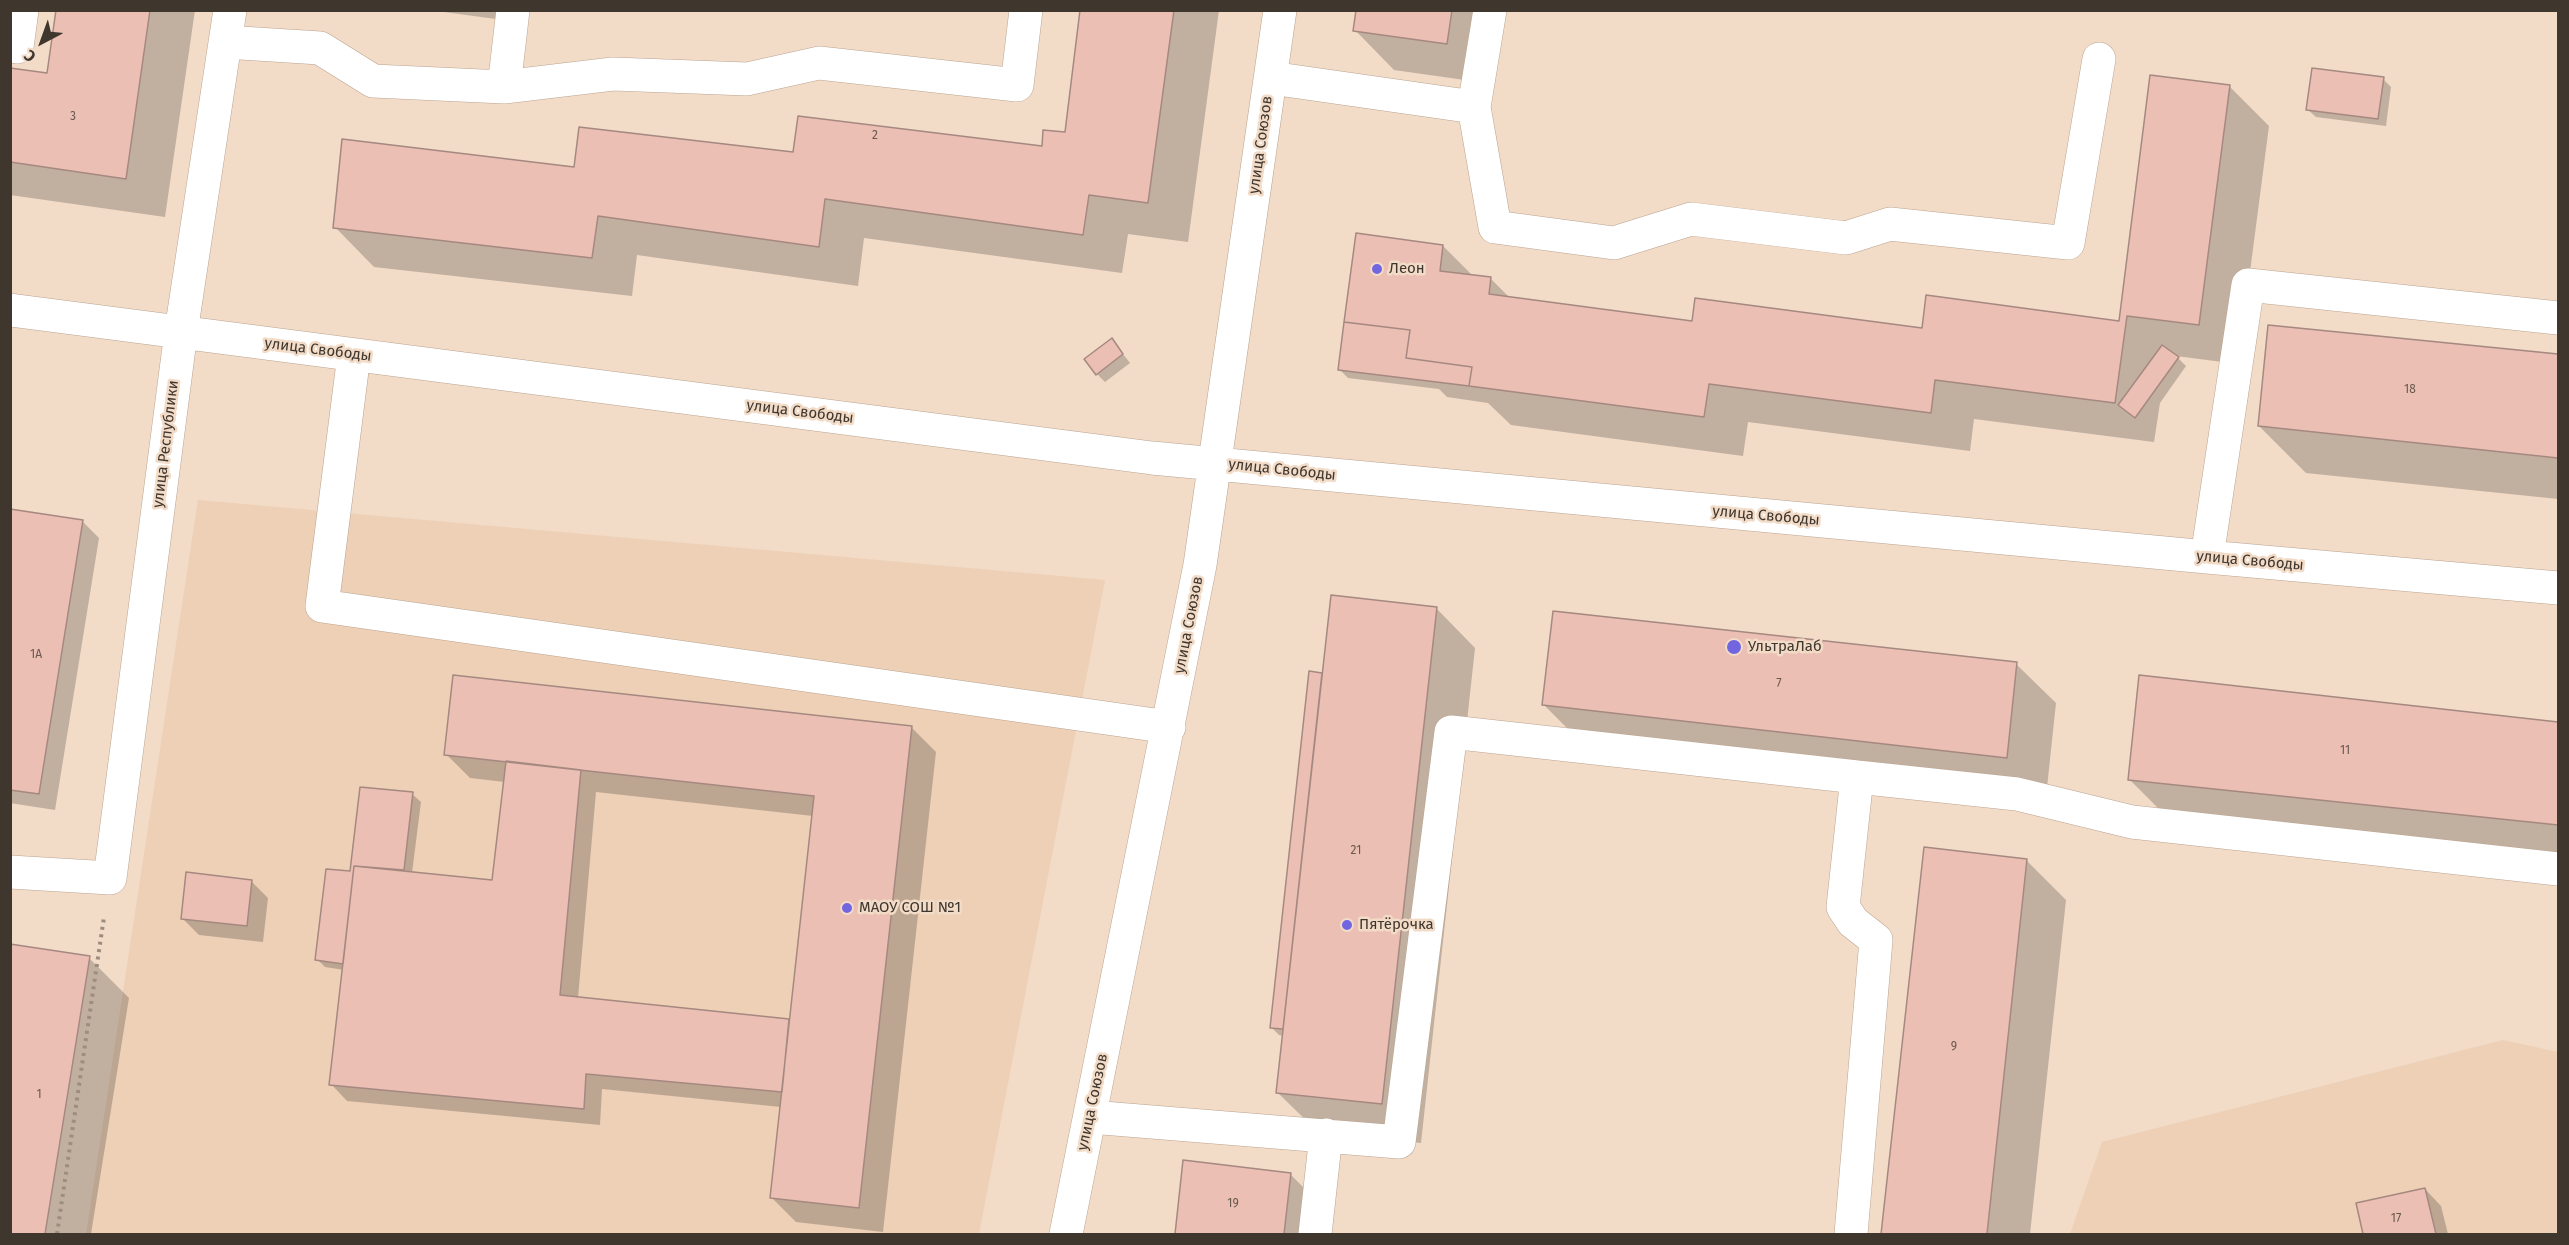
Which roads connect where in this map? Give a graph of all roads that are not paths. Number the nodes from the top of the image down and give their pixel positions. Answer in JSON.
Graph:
{"nodes":[{"id":1,"x":22,"y":10,"type":"edge"},
{"id":2,"x":513,"y":10,"type":"edge"},
{"id":3,"x":1026,"y":10,"type":"edge"},
{"id":4,"x":1280,"y":10,"type":"edge"},
{"id":5,"x":1490,"y":10,"type":"edge"},
{"id":6,"x":227,"y":26,"type":"edge"},
{"id":7,"x":10,"y":46,"type":"edge"},
{"id":8,"x":2098,"y":59,"type":"dead end"},
{"id":9,"x":1270,"y":78,"type":"junction"},
{"id":10,"x":504,"y":87,"type":"junction"},
{"id":11,"x":1474,"y":107,"type":"junction"},
{"id":12,"x":10,"y":310,"type":"edge"},
{"id":13,"x":2559,"y":318,"type":"edge"},
{"id":14,"x":180,"y":332,"type":"junction"},
{"id":15,"x":354,"y":355,"type":"junction"},
{"id":16,"x":1216,"y":464,"type":"junction"},
{"id":17,"x":2206,"y":557,"type":"junction"},
{"id":18,"x":2559,"y":588,"type":"edge"},
{"id":19,"x":1169,"y":727,"type":"junction"},
{"id":20,"x":1857,"y":777,"type":"junction"},
{"id":21,"x":2559,"y":868,"type":"edge"},
{"id":22,"x":10,"y":872,"type":"edge"},
{"id":23,"x":1090,"y":1117,"type":"junction"},
{"id":24,"x":1326,"y":1135,"type":"junction"},
{"id":25,"x":1066,"y":1234,"type":"edge"},
{"id":26,"x":1315,"y":1234,"type":"edge"},
{"id":27,"x":1851,"y":1234,"type":"edge"}],
"edges":[{"from":1,"to":7,"type":"street"},
{"from":2,"to":10,"type":"street"},
{"from":3,"to":10,"type":"street"},
{"from":4,"to":9,"type":"street","name":"улица Союзов"},
{"from":5,"to":11,"type":"street"},
{"from":6,"to":10,"type":"street"},
{"from":6,"to":14,"type":"street","name":"улица Республики"},
{"from":8,"to":11,"type":"street"},
{"from":9,"to":11,"type":"street"},
{"from":9,"to":16,"type":"street","name":"улица Союзов"},
{"from":12,"to":14,"type":"street","name":"улица Свободы"},
{"from":13,"to":17,"type":"street"},
{"from":14,"to":15,"type":"street","name":"улица Свободы"},
{"from":14,"to":22,"type":"street","name":"улица Республики"},
{"from":15,"to":16,"type":"street","name":"улица Свободы"},
{"from":15,"to":19,"type":"street"},
{"from":16,"to":17,"type":"street","name":"улица Свободы"},
{"from":16,"to":19,"type":"street","name":"улица Союзов"},
{"from":17,"to":18,"type":"street","name":"улица Свободы"},
{"from":19,"to":23,"type":"street","name":"улица Союзов"},
{"from":20,"to":21,"type":"street"},
{"from":20,"to":24,"type":"street"},
{"from":20,"to":27,"type":"street"},
{"from":23,"to":24,"type":"street"},
{"from":23,"to":25,"type":"street","name":"улица Союзов"},
{"from":24,"to":26,"type":"street"}]}
